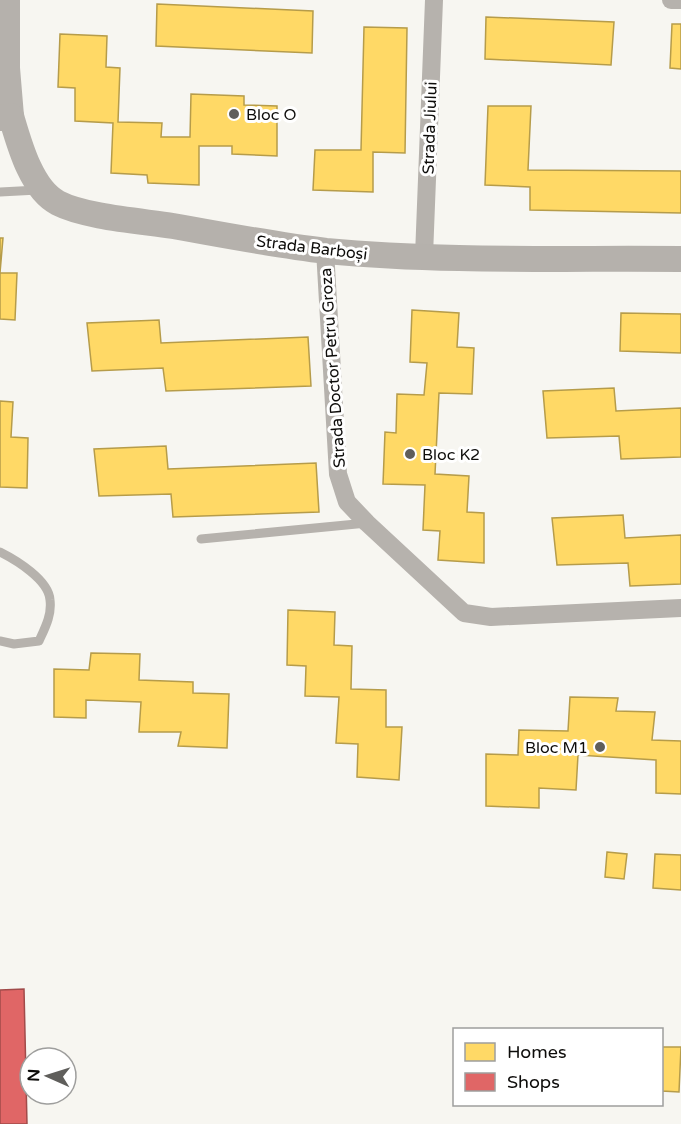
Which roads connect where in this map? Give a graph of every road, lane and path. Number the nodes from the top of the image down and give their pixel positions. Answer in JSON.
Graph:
{"nodes":[{"id":1,"x":7,"y":0,"type":"edge"},
{"id":2,"x":434,"y":0,"type":"edge"},
{"id":3,"x":671,"y":0,"type":"edge"},
{"id":4,"x":681,"y":0,"type":"edge"},
{"id":5,"x":5,"y":117,"type":"edge"},
{"id":6,"x":44,"y":190,"type":"junction"},
{"id":7,"x":0,"y":192,"type":"edge"},
{"id":8,"x":325,"y":250,"type":"junction"},
{"id":9,"x":424,"y":256,"type":"junction"},
{"id":10,"x":681,"y":259,"type":"edge"},
{"id":11,"x":367,"y":523,"type":"junction"},
{"id":12,"x":201,"y":539,"type":"dead end"},
{"id":13,"x":0,"y":552,"type":"edge"},
{"id":14,"x":681,"y":608,"type":"edge"},
{"id":15,"x":0,"y":640,"type":"edge"}],
"edges":[{"from":1,"to":5,"type":"street","name":"Strada Barboși"},
{"from":2,"to":9,"type":"street","name":"Strada Jiului"},
{"from":3,"to":4,"type":"street"},
{"from":5,"to":6,"type":"street","name":"Strada Barboși"},
{"from":6,"to":7,"type":"lane"},
{"from":6,"to":8,"type":"street","name":"Strada Barboși"},
{"from":8,"to":9,"type":"street","name":"Strada Barboși"},
{"from":8,"to":11,"type":"street","name":"Strada Doctor Petru Groza"},
{"from":9,"to":10,"type":"street","name":"Strada Barboși"},
{"from":11,"to":12,"type":"lane"},
{"from":11,"to":14,"type":"street","name":"Strada Doctor Petru Groza"},
{"from":13,"to":15,"type":"lane"}]}
